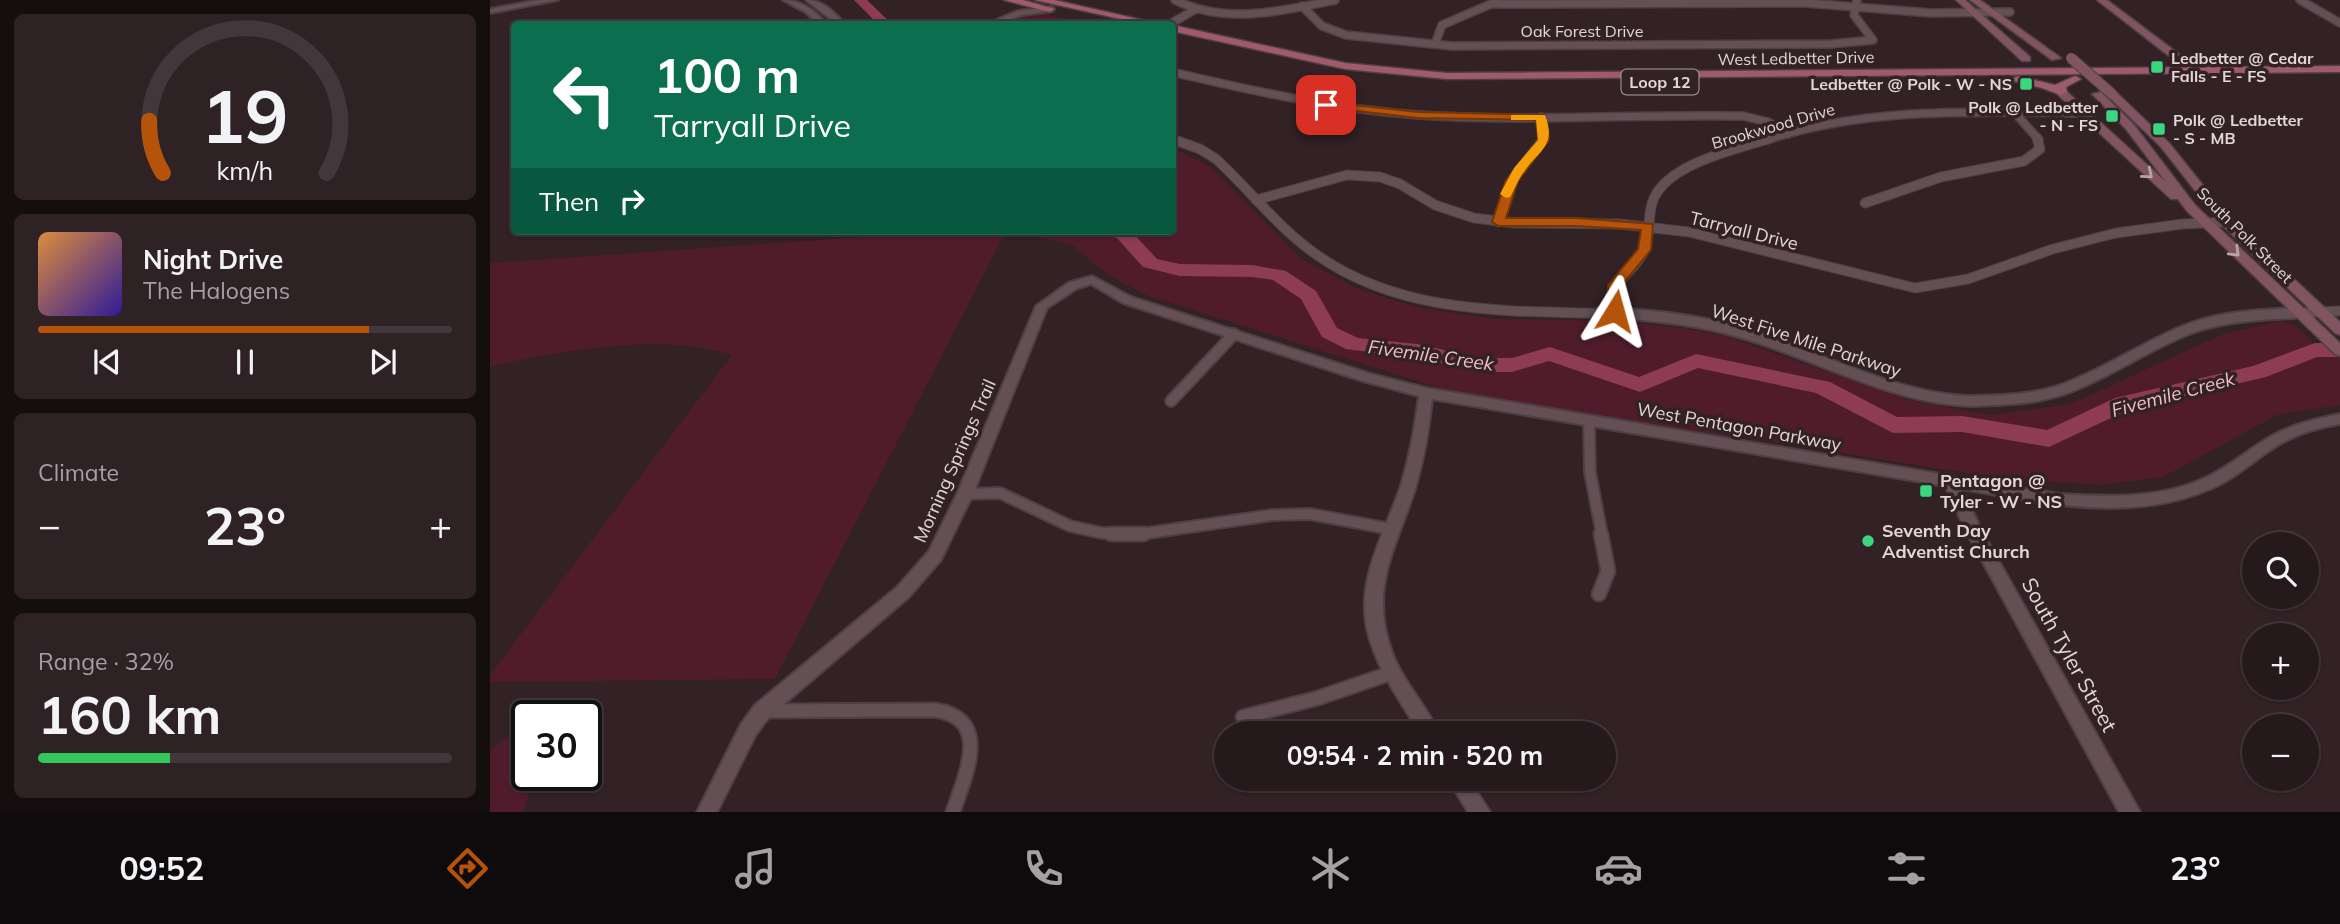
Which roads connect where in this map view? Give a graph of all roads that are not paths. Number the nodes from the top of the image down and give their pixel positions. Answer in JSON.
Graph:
{"nodes":[{"id":1,"x":527,"y":0,"type":"edge"},
{"id":2,"x":554,"y":0,"type":"edge"},
{"id":3,"x":787,"y":0,"type":"edge"},
{"id":4,"x":810,"y":0,"type":"edge"},
{"id":5,"x":1009,"y":0,"type":"edge"},
{"id":6,"x":1040,"y":0,"type":"edge"},
{"id":7,"x":1175,"y":0,"type":"edge"},
{"id":8,"x":1335,"y":0,"type":"edge"},
{"id":9,"x":1500,"y":0,"type":"edge"},
{"id":10,"x":1960,"y":0,"type":"edge"},
{"id":11,"x":1974,"y":0,"type":"edge"},
{"id":12,"x":1991,"y":0,"type":"edge"},
{"id":13,"x":2101,"y":0,"type":"edge"},
{"id":14,"x":2300,"y":0,"type":"edge"},
{"id":15,"x":1856,"y":3,"type":"edge"},
{"id":16,"x":1492,"y":4,"type":"junction"},
{"id":17,"x":1302,"y":6,"type":"junction"},
{"id":18,"x":494,"y":8,"type":"edge"},
{"id":19,"x":1050,"y":9,"type":"junction"},
{"id":20,"x":1196,"y":9,"type":"junction"},
{"id":21,"x":1975,"y":13,"type":"junction"},
{"id":22,"x":1994,"y":13,"type":"junction"},
{"id":23,"x":2014,"y":14,"type":"joint"},
{"id":24,"x":820,"y":21,"type":"edge"},
{"id":25,"x":838,"y":21,"type":"edge"},
{"id":26,"x":999,"y":21,"type":"edge"},
{"id":27,"x":1104,"y":21,"type":"edge"},
{"id":28,"x":1141,"y":21,"type":"edge"},
{"id":29,"x":1176,"y":23,"type":"edge"},
{"id":30,"x":2340,"y":23,"type":"edge"},
{"id":31,"x":1176,"y":27,"type":"edge"},
{"id":32,"x":2033,"y":28,"type":"dead end"},
{"id":33,"x":2018,"y":30,"type":"junction"},
{"id":34,"x":1176,"y":37,"type":"edge"},
{"id":35,"x":1435,"y":44,"type":"junction"},
{"id":36,"x":2026,"y":59,"type":"junction"},
{"id":37,"x":2340,"y":69,"type":"edge"},
{"id":38,"x":1176,"y":73,"type":"edge"},
{"id":39,"x":2198,"y":74,"type":"junction"},
{"id":40,"x":2078,"y":75,"type":"junction"},
{"id":41,"x":2014,"y":76,"type":"junction"},
{"id":42,"x":2340,"y":77,"type":"edge"},
{"id":43,"x":1513,"y":80,"type":"junction"},
{"id":44,"x":2061,"y":92,"type":"junction"},
{"id":45,"x":2015,"y":113,"type":"junction"},
{"id":46,"x":2083,"y":113,"type":"junction"},
{"id":47,"x":1541,"y":117,"type":"junction"},
{"id":48,"x":1788,"y":134,"type":"junction"},
{"id":49,"x":2108,"y":136,"type":"junction"},
{"id":50,"x":1176,"y":140,"type":"edge"},
{"id":51,"x":2144,"y":144,"type":"junction"},
{"id":52,"x":2165,"y":145,"type":"junction"},
{"id":53,"x":1256,"y":200,"type":"junction"},
{"id":54,"x":1865,"y":203,"type":"dead end"},
{"id":55,"x":2191,"y":208,"type":"junction"},
{"id":56,"x":1499,"y":222,"type":"junction"},
{"id":57,"x":2205,"y":222,"type":"junction"},
{"id":58,"x":2226,"y":222,"type":"junction"},
{"id":59,"x":1648,"y":226,"type":"junction"},
{"id":60,"x":1127,"y":300,"type":"joint"},
{"id":61,"x":1615,"y":311,"type":"junction"},
{"id":62,"x":2298,"y":311,"type":"junction"},
{"id":63,"x":2319,"y":311,"type":"junction"},
{"id":64,"x":2340,"y":311,"type":"edge"},
{"id":65,"x":2339,"y":329,"type":"edge"},
{"id":66,"x":1234,"y":334,"type":"junction"},
{"id":67,"x":2340,"y":351,"type":"edge"},
{"id":68,"x":1426,"y":393,"type":"junction"},
{"id":69,"x":1171,"y":401,"type":"dead end"},
{"id":70,"x":2340,"y":419,"type":"edge"},
{"id":71,"x":1590,"y":421,"type":"junction"},
{"id":72,"x":1951,"y":482,"type":"junction"},
{"id":73,"x":965,"y":494,"type":"junction"},
{"id":74,"x":1391,"y":529,"type":"junction"},
{"id":75,"x":1599,"y":594,"type":"dead end"},
{"id":76,"x":1391,"y":673,"type":"junction"},
{"id":77,"x":762,"y":711,"type":"junction"},
{"id":78,"x":1243,"y":717,"type":"dead end"},
{"id":79,"x":1422,"y":721,"type":"edge"},
{"id":80,"x":1466,"y":791,"type":"edge"},
{"id":81,"x":706,"y":812,"type":"edge"},
{"id":82,"x":953,"y":812,"type":"edge"},
{"id":83,"x":1480,"y":812,"type":"edge"},
{"id":84,"x":2130,"y":812,"type":"edge"}],
"edges":[{"from":1,"to":18,"type":"street"},
{"from":2,"to":18,"type":"street"},
{"from":3,"to":24,"type":"street"},
{"from":4,"to":25,"type":"street"},
{"from":5,"to":19,"type":"main road"},
{"from":6,"to":28,"type":"main road"},
{"from":7,"to":20,"type":"street"},
{"from":8,"to":17,"type":"street"},
{"from":9,"to":16,"type":"street"},
{"from":10,"to":21,"type":"main road"},
{"from":11,"to":22,"type":"main road","name":"South Polk Street"},
{"from":12,"to":23,"type":"main road"},
{"from":13,"to":39,"type":"main road"},
{"from":14,"to":30,"type":"street"},
{"from":15,"to":16,"type":"street"},
{"from":15,"to":21,"type":"street"},
{"from":15,"to":35,"type":"street","name":"Oak Forest Drive"},
{"from":16,"to":35,"type":"street"},
{"from":17,"to":20,"type":"street"},
{"from":17,"to":35,"type":"street","name":"Oak Forest Drive"},
{"from":19,"to":26,"type":"street"},
{"from":19,"to":27,"type":"main road"},
{"from":20,"to":29,"type":"street"},
{"from":21,"to":22,"type":"street"},
{"from":21,"to":33,"type":"main road"},
{"from":21,"to":36,"type":"main road"},
{"from":22,"to":23,"type":"street"},
{"from":22,"to":33,"type":"main road","name":"South Polk Street"},
{"from":31,"to":43,"type":"main road","name":"West Ledbetter Drive","number":"Loop 12"},
{"from":32,"to":52,"type":"main road","name":"South Polk Street","bridge":true},
{"from":33,"to":51,"type":"main road","name":"South Polk Street"},
{"from":34,"to":43,"type":"main road","name":"West Ledbetter Drive","number":"Loop 12"},
{"from":36,"to":40,"type":"main road"},
{"from":36,"to":41,"type":"main road"},
{"from":37,"to":39,"type":"main road","name":"West Ledbetter Drive","number":"Loop 12"},
{"from":38,"to":47,"type":"street"},
{"from":39,"to":40,"type":"main road","name":"West Ledbetter Drive","number":"Loop 12"},
{"from":39,"to":42,"type":"main road","name":"West Ledbetter Drive","number":"Loop 12"},
{"from":40,"to":41,"type":"main road","name":"West Ledbetter Drive","number":"Loop 12"},
{"from":40,"to":44,"type":"main road"},
{"from":41,"to":43,"type":"main road","name":"West Ledbetter Drive","number":"Loop 12"},
{"from":41,"to":44,"type":"main road"},
{"from":44,"to":46,"type":"main road"},
{"from":45,"to":46,"type":"street","name":"Brookwood Drive"},
{"from":45,"to":48,"type":"street","name":"Brookwood Drive"},
{"from":45,"to":54,"type":"street"},
{"from":46,"to":49,"type":"main road"},
{"from":47,"to":48,"type":"street"},
{"from":47,"to":56,"type":"street"},
{"from":48,"to":59,"type":"street","name":"Brookwood Drive"},
{"from":49,"to":51,"type":"main road"},
{"from":49,"to":55,"type":"main road","one_way":true},
{"from":50,"to":53,"type":"street","name":"West Five Mile Parkway"},
{"from":51,"to":52,"type":"main road"},
{"from":51,"to":55,"type":"main road","name":"South Polk Street"},
{"from":52,"to":58,"type":"main road","name":"South Polk Street"},
{"from":53,"to":56,"type":"street","name":"Tarryall Drive"},
{"from":53,"to":61,"type":"street","name":"West Five Mile Parkway"},
{"from":55,"to":57,"type":"main road","name":"South Polk Street"},
{"from":56,"to":59,"type":"street","name":"Tarryall Drive"},
{"from":57,"to":58,"type":"street","name":"Tarryall Drive"},
{"from":57,"to":59,"type":"street","name":"Tarryall Drive"},
{"from":57,"to":62,"type":"main road","name":"South Polk Street","one_way":true},
{"from":58,"to":63,"type":"main road","name":"South Polk Street"},
{"from":59,"to":61,"type":"street","name":"Brookwood Drive"},
{"from":60,"to":66,"type":"street","name":"West Pentagon Parkway"},
{"from":60,"to":73,"type":"street","name":"Morning Springs Trail"},
{"from":61,"to":62,"type":"street","name":"West Five Mile Parkway"},
{"from":62,"to":63,"type":"street","name":"West Five Mile Parkway"},
{"from":62,"to":67,"type":"main road","name":"South Polk Street"},
{"from":63,"to":64,"type":"street","name":"West Five Mile Parkway"},
{"from":63,"to":65,"type":"main road","name":"South Polk Street"},
{"from":66,"to":68,"type":"street","name":"West Pentagon Parkway"},
{"from":66,"to":69,"type":"street"},
{"from":68,"to":71,"type":"street","name":"West Pentagon Parkway"},
{"from":68,"to":74,"type":"street"},
{"from":70,"to":72,"type":"street","name":"West Pentagon Parkway"},
{"from":71,"to":72,"type":"street","name":"West Pentagon Parkway"},
{"from":71,"to":75,"type":"street"},
{"from":72,"to":84,"type":"street","name":"South Tyler Street"},
{"from":73,"to":74,"type":"street"},
{"from":73,"to":77,"type":"street","name":"Morning Springs Trail"},
{"from":74,"to":76,"type":"street"},
{"from":76,"to":78,"type":"street"},
{"from":76,"to":79,"type":"street"},
{"from":77,"to":81,"type":"street","name":"Morning Springs Trail"},
{"from":77,"to":82,"type":"street"},
{"from":80,"to":83,"type":"street"}]}
